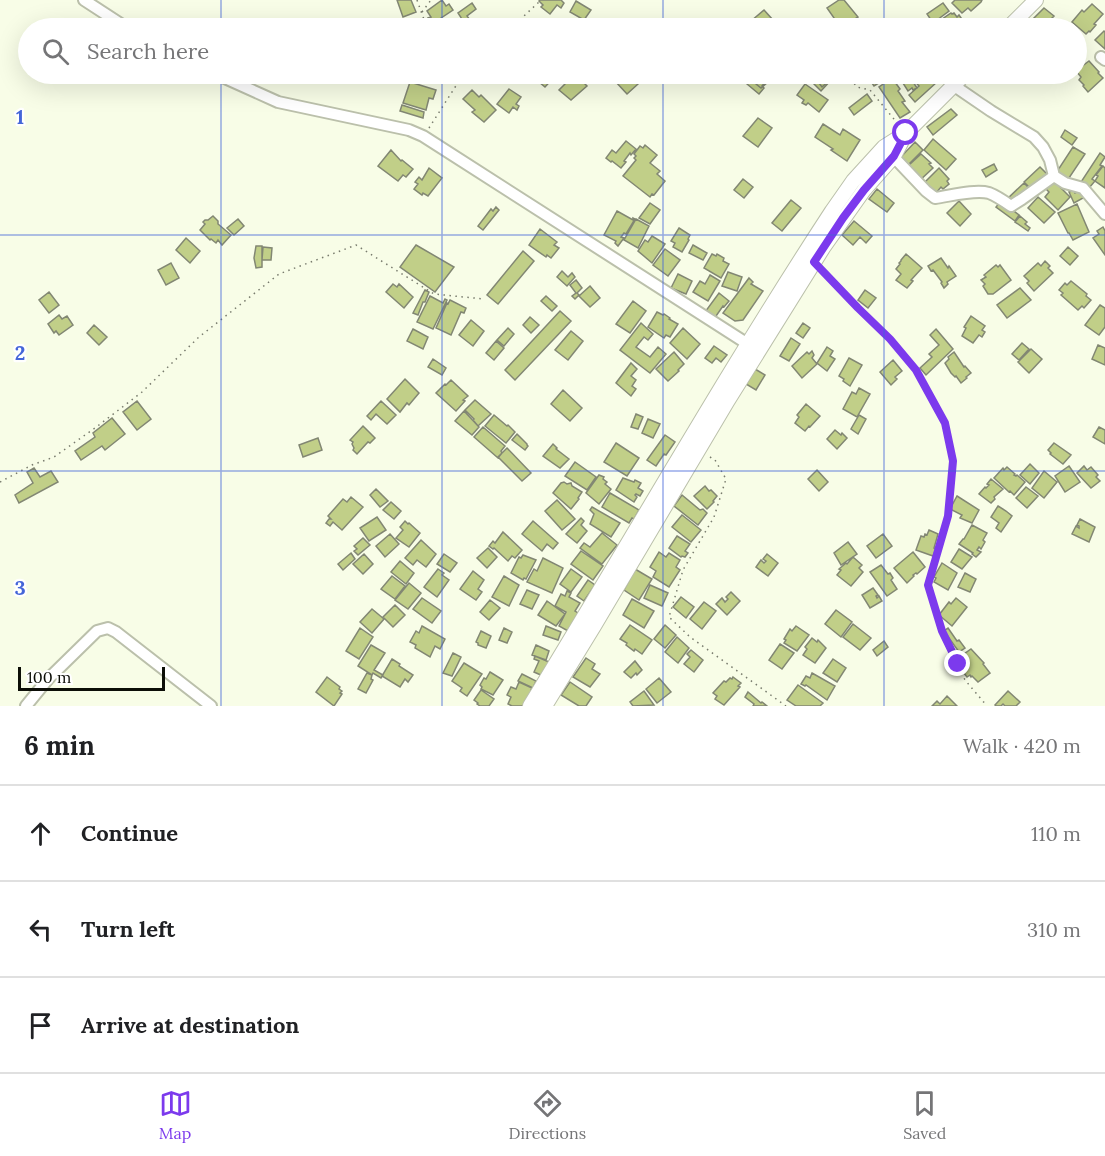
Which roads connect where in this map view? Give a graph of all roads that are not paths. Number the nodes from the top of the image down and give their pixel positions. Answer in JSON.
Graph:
{"nodes":[{"id":1,"x":84,"y":0,"type":"edge"},
{"id":2,"x":1036,"y":0,"type":"edge"},
{"id":3,"x":112,"y":18,"type":"edge"},
{"id":4,"x":1018,"y":18,"type":"edge"},
{"id":5,"x":238,"y":84,"type":"edge"},
{"id":6,"x":953,"y":85,"type":"joint"},
{"id":7,"x":889,"y":152,"type":"junction"},
{"id":8,"x":1054,"y":176,"type":"junction"},
{"id":9,"x":1105,"y":214,"type":"edge"},
{"id":10,"x":753,"y":348,"type":"junction"},
{"id":11,"x":26,"y":706,"type":"edge"},
{"id":12,"x":211,"y":706,"type":"edge"},
{"id":13,"x":530,"y":706,"type":"edge"},
{"id":14,"x":546,"y":706,"type":"edge"}],
"edges":[{"from":1,"to":3,"type":"street"},
{"from":2,"to":4,"type":"main road"},
{"from":5,"to":10,"type":"street"},
{"from":6,"to":7,"type":"main road"},
{"from":6,"to":8,"type":"street"},
{"from":7,"to":8,"type":"street"},
{"from":7,"to":10,"type":"main road"},
{"from":7,"to":10,"type":"main road"},
{"from":8,"to":9,"type":"street"},
{"from":10,"to":13,"type":"main road"},
{"from":10,"to":14,"type":"main road"},
{"from":11,"to":12,"type":"street"}]}
